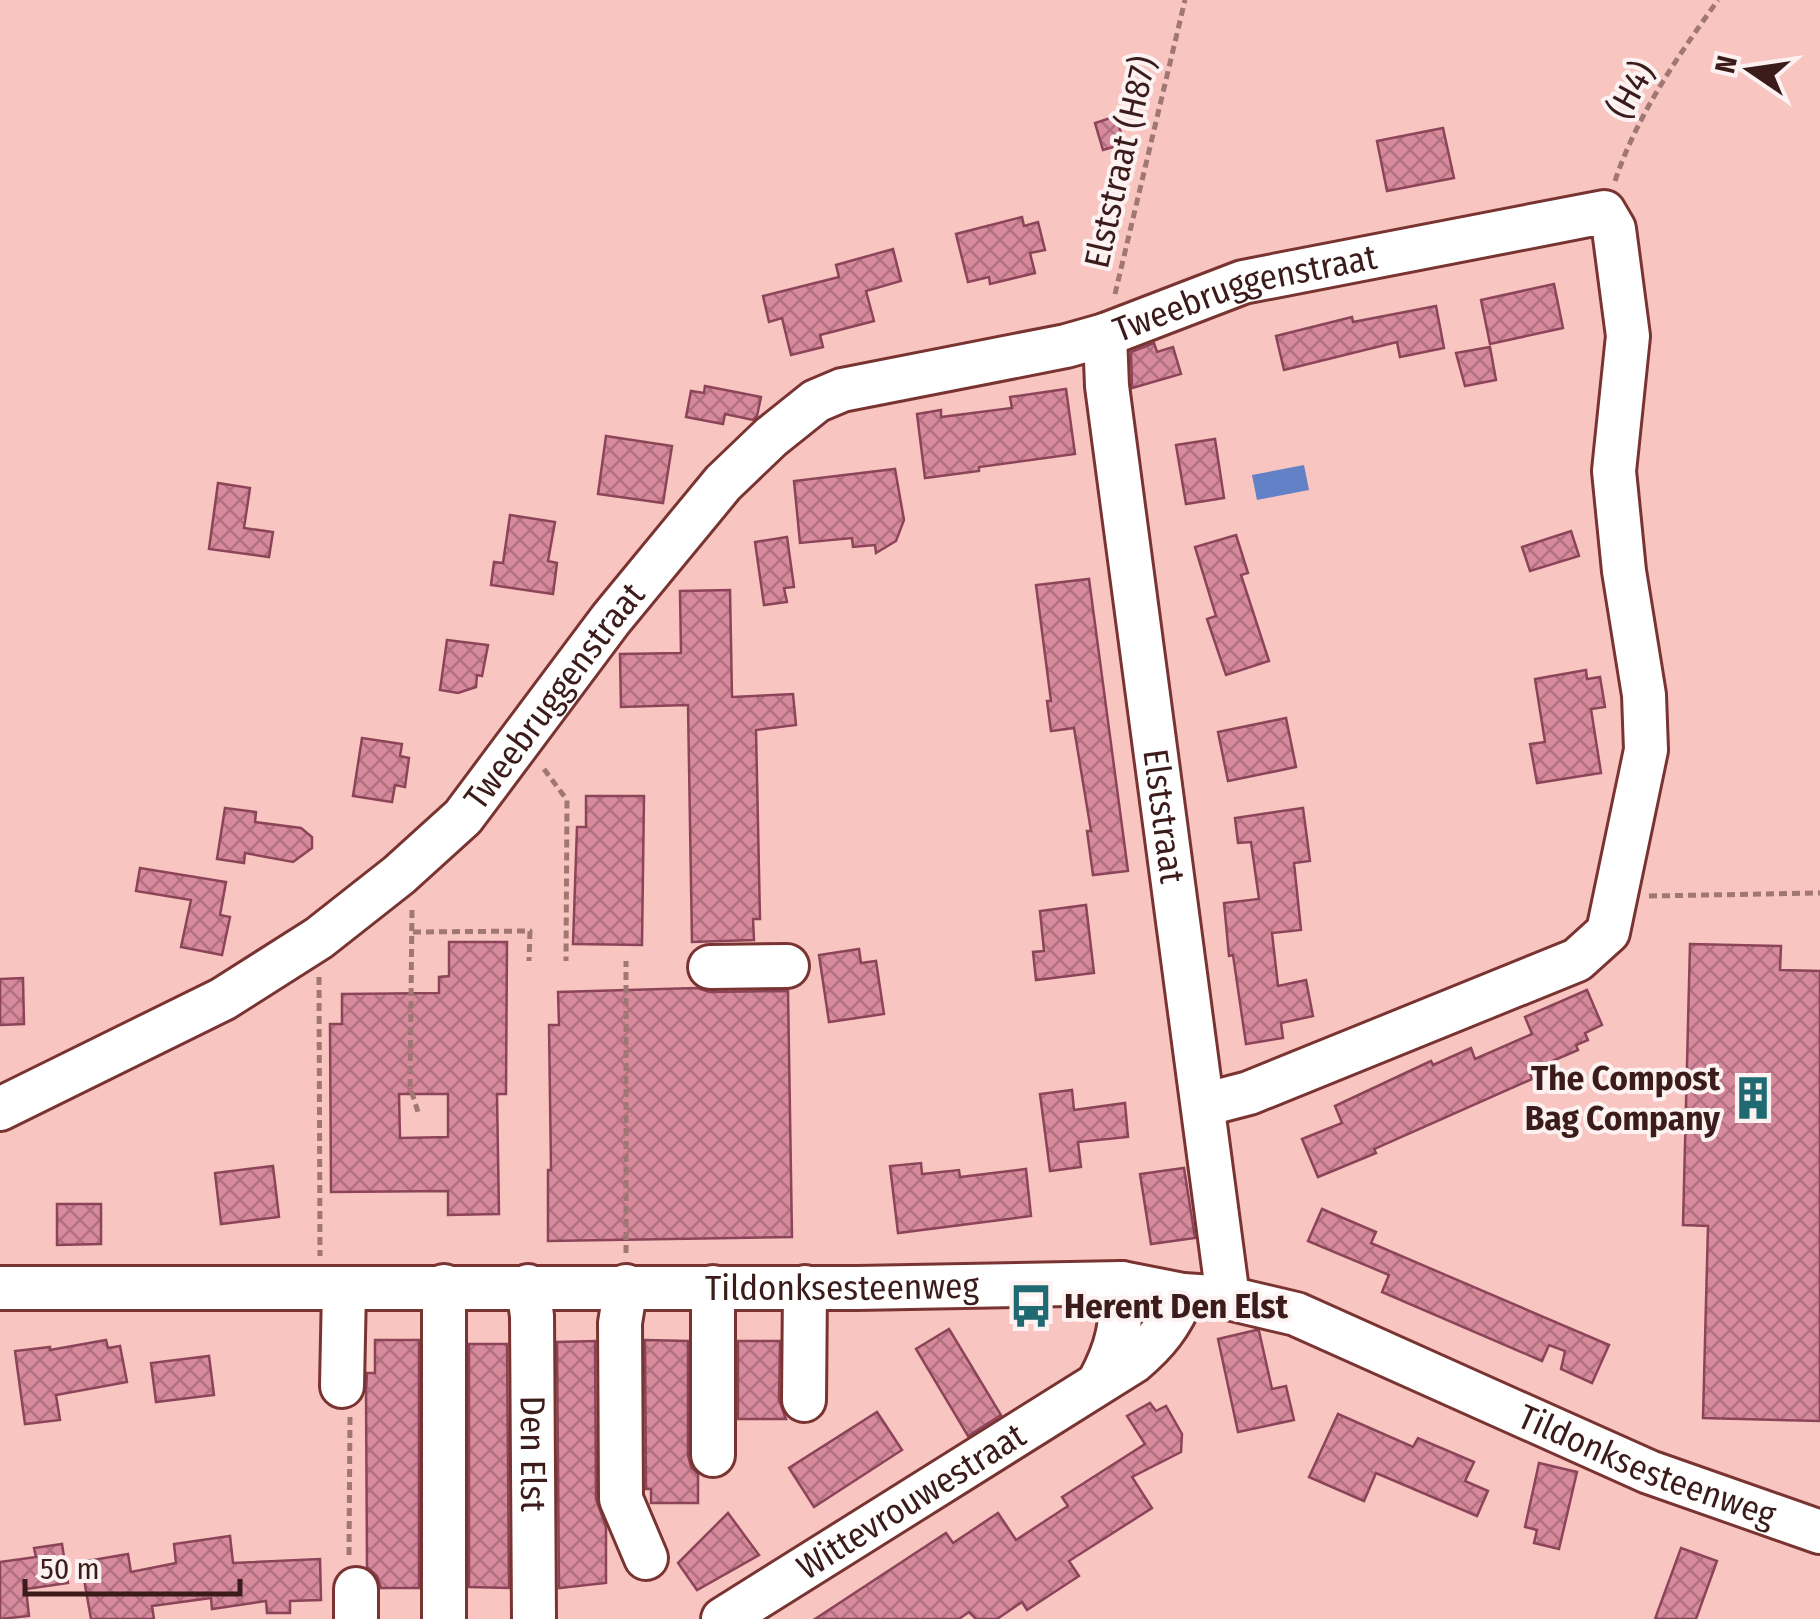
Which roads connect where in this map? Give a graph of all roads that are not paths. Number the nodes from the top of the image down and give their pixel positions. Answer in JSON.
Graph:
{"nodes":[{"id":1,"x":1105,"y":335,"type":"junction"},
{"id":2,"x":787,"y":966,"type":"dead end"},
{"id":3,"x":710,"y":967,"type":"dead end"},
{"id":4,"x":1202,"y":1105,"type":"junction"},
{"id":5,"x":0,"y":1109,"type":"edge"},
{"id":6,"x":1122,"y":1283,"type":"junction"},
{"id":7,"x":444,"y":1286,"type":"junction"},
{"id":8,"x":528,"y":1286,"type":"junction"},
{"id":9,"x":626,"y":1286,"type":"junction"},
{"id":10,"x":713,"y":1286,"type":"junction"},
{"id":11,"x":805,"y":1287,"type":"junction"},
{"id":12,"x":0,"y":1288,"type":"edge"},
{"id":13,"x":332,"y":1289,"type":"junction"},
{"id":14,"x":1183,"y":1295,"type":"junction"},
{"id":15,"x":1228,"y":1298,"type":"junction"},
{"id":16,"x":1099,"y":1382,"type":"junction"},
{"id":17,"x":342,"y":1386,"type":"road end"},
{"id":18,"x":804,"y":1400,"type":"dead end"},
{"id":19,"x":713,"y":1455,"type":"dead end"},
{"id":20,"x":1820,"y":1532,"type":"edge"},
{"id":21,"x":646,"y":1558,"type":"dead end"},
{"id":22,"x":444,"y":1619,"type":"edge"},
{"id":23,"x":534,"y":1619,"type":"edge"},
{"id":24,"x":723,"y":1619,"type":"edge"}],
"edges":[{"from":1,"to":4,"type":"street","name":"Elststraat"},
{"from":1,"to":4,"type":"street","name":"Tweebruggenstraat"},
{"from":1,"to":5,"type":"street","name":"Tweebruggenstraat"},
{"from":2,"to":3,"type":"street"},
{"from":4,"to":15,"type":"street","name":"Elststraat"},
{"from":6,"to":11,"type":"street","name":"Tildonksesteenweg"},
{"from":6,"to":14,"type":"street","name":"Tildonksesteenweg"},
{"from":6,"to":16,"type":"street"},
{"from":7,"to":8,"type":"street","name":"Tildonksesteenweg"},
{"from":7,"to":13,"type":"street","name":"Tildonksesteenweg"},
{"from":7,"to":22,"type":"street"},
{"from":8,"to":9,"type":"street","name":"Tildonksesteenweg"},
{"from":8,"to":23,"type":"street","name":"Den Elst"},
{"from":9,"to":10,"type":"street","name":"Tildonksesteenweg"},
{"from":9,"to":21,"type":"street"},
{"from":10,"to":11,"type":"street","name":"Tildonksesteenweg"},
{"from":10,"to":19,"type":"street"},
{"from":11,"to":18,"type":"street"},
{"from":12,"to":13,"type":"street","name":"Tildonksesteenweg"},
{"from":13,"to":17,"type":"street"},
{"from":14,"to":15,"type":"street","name":"Tildonksesteenweg"},
{"from":14,"to":16,"type":"street","name":"Wittevrouwestraat"},
{"from":15,"to":20,"type":"street","name":"Tildonksesteenweg"},
{"from":16,"to":24,"type":"street","name":"Wittevrouwestraat"}]}
